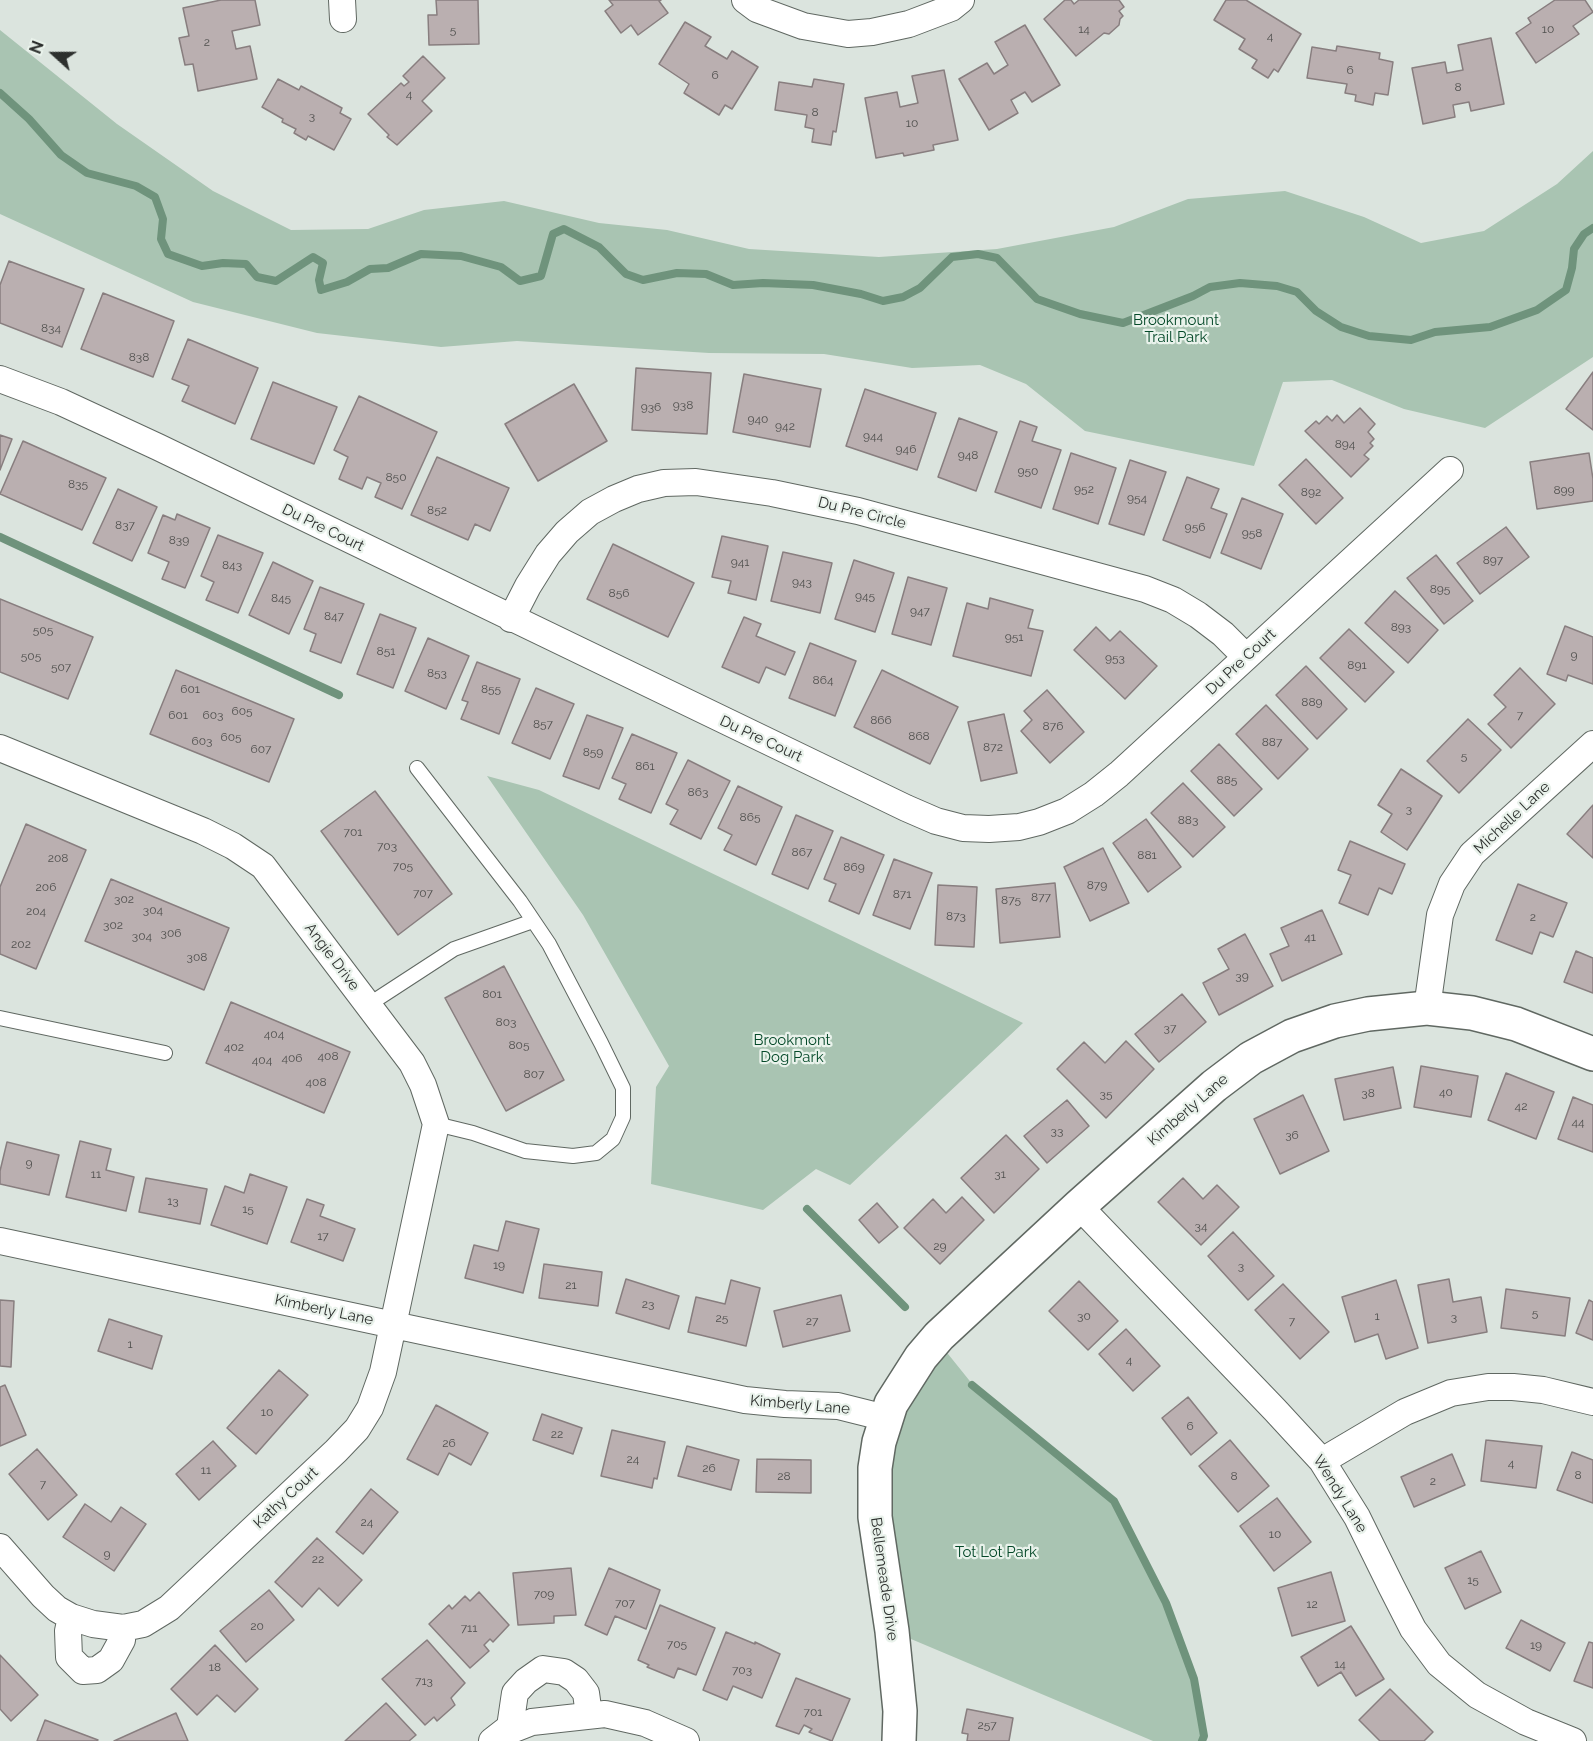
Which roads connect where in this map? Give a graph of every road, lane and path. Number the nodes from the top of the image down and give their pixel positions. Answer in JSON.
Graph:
{"nodes":[{"id":1,"x":744,"y":0,"type":"edge"},
{"id":2,"x":961,"y":0,"type":"edge"},
{"id":3,"x":0,"y":380,"type":"edge"},
{"id":4,"x":1450,"y":470,"type":"dead end"},
{"id":5,"x":512,"y":619,"type":"junction"},
{"id":6,"x":1246,"y":657,"type":"junction"},
{"id":7,"x":1593,"y":744,"type":"edge"},
{"id":8,"x":0,"y":748,"type":"edge"},
{"id":9,"x":417,"y":768,"type":"dead end"},
{"id":10,"x":533,"y":921,"type":"junction"},
{"id":11,"x":368,"y":1005,"type":"junction"},
{"id":12,"x":1427,"y":1008,"type":"junction"},
{"id":13,"x":0,"y":1018,"type":"edge"},
{"id":14,"x":165,"y":1053,"type":"dead end"},
{"id":15,"x":1593,"y":1054,"type":"edge"},
{"id":16,"x":436,"y":1124,"type":"junction"},
{"id":17,"x":1080,"y":1206,"type":"junction"},
{"id":18,"x":0,"y":1241,"type":"edge"},
{"id":19,"x":393,"y":1324,"type":"junction"},
{"id":20,"x":1593,"y":1402,"type":"edge"},
{"id":21,"x":886,"y":1418,"type":"junction"},
{"id":22,"x":1322,"y":1461,"type":"junction"},
{"id":23,"x":0,"y":1547,"type":"edge"},
{"id":24,"x":71,"y":1617,"type":"junction"},
{"id":25,"x":123,"y":1628,"type":"junction"},
{"id":26,"x":589,"y":1715,"type":"junction"},
{"id":27,"x":501,"y":1734,"type":"edge"},
{"id":28,"x":686,"y":1741,"type":"edge"},
{"id":29,"x":899,"y":1741,"type":"edge"},
{"id":30,"x":1573,"y":1741,"type":"edge"}],
"edges":[{"from":1,"to":2,"type":"street"},
{"from":3,"to":5,"type":"street","name":"Du Pre Court"},
{"from":4,"to":6,"type":"street","name":"Du Pre Court"},
{"from":5,"to":6,"type":"street","name":"Du Pre Circle"},
{"from":5,"to":6,"type":"street","name":"Du Pre Court"},
{"from":7,"to":12,"type":"street","name":"Michelle Lane"},
{"from":8,"to":11,"type":"street","name":"Angie Drive"},
{"from":9,"to":10,"type":"lane"},
{"from":10,"to":11,"type":"lane"},
{"from":10,"to":16,"type":"lane"},
{"from":11,"to":16,"type":"street","name":"Angie Drive"},
{"from":12,"to":15,"type":"street","name":"Kimberly Lane"},
{"from":12,"to":17,"type":"street","name":"Kimberly Lane"},
{"from":13,"to":14,"type":"lane"},
{"from":16,"to":19,"type":"street"},
{"from":17,"to":21,"type":"street","name":"Kimberly Lane"},
{"from":17,"to":22,"type":"street","name":"Wendy Lane"},
{"from":18,"to":19,"type":"street","name":"Kimberly Lane"},
{"from":19,"to":21,"type":"street","name":"Kimberly Lane"},
{"from":19,"to":25,"type":"street","name":"Kathy Court"},
{"from":20,"to":22,"type":"street"},
{"from":21,"to":29,"type":"street","name":"Bellemeade Drive"},
{"from":22,"to":30,"type":"street","name":"Wendy Lane"},
{"from":23,"to":24,"type":"street","name":"Kathy Court"},
{"from":24,"to":25,"type":"street","name":"Kathy Court"},
{"from":24,"to":25,"type":"street"},
{"from":26,"to":27,"type":"street"},
{"from":26,"to":27,"type":"street"},
{"from":26,"to":28,"type":"street"}]}
